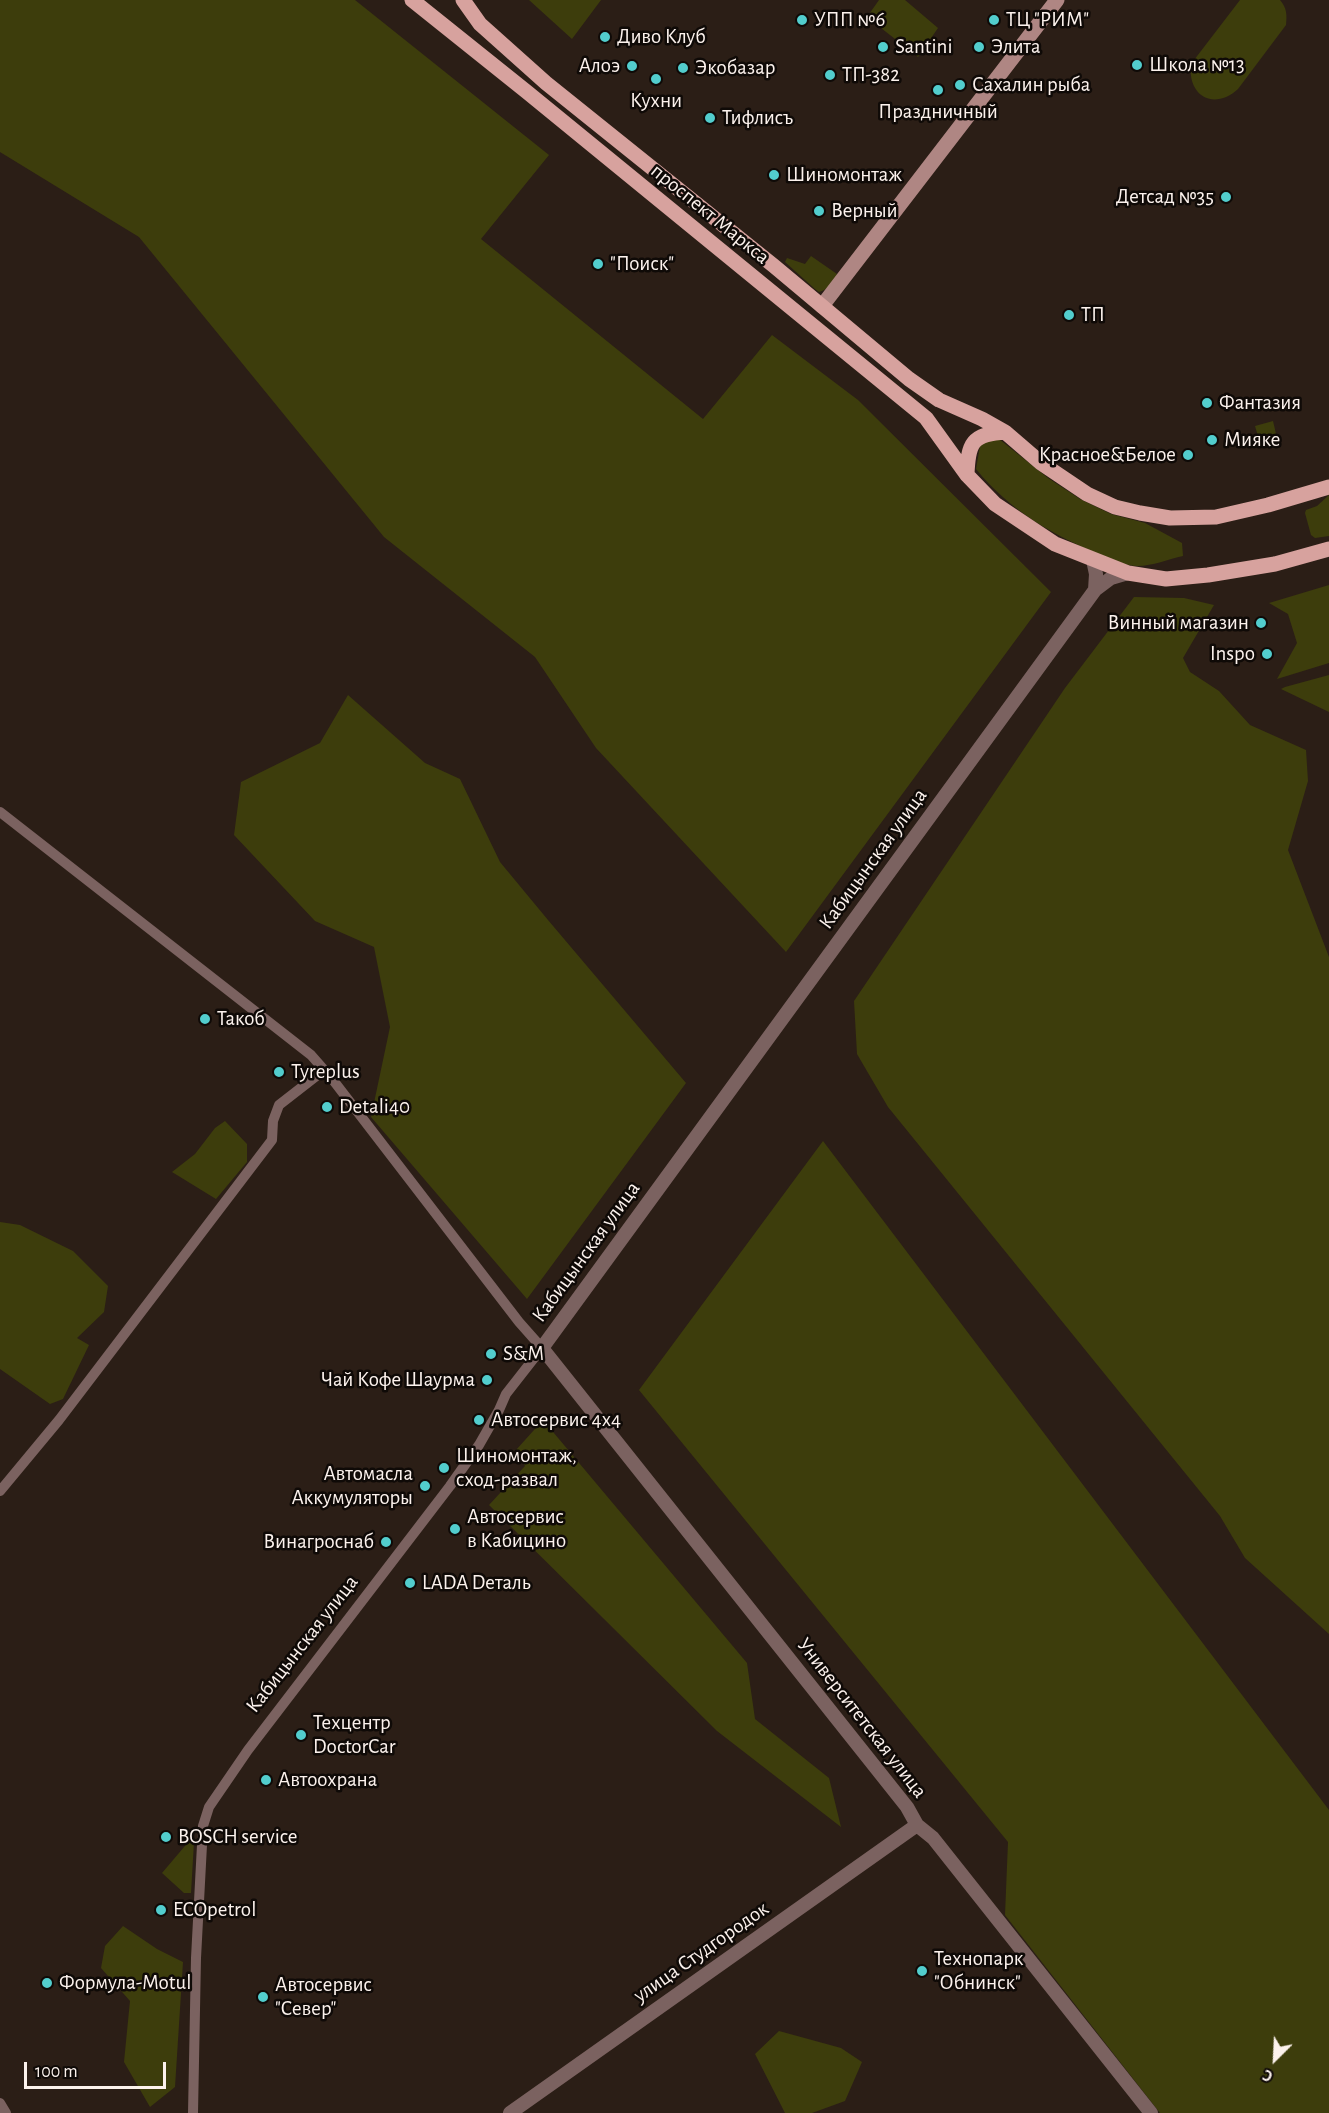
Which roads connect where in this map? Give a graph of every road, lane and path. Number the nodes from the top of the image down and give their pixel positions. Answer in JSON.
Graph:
{"nodes":[{"id":1,"x":411,"y":0,"type":"edge"},
{"id":2,"x":425,"y":0,"type":"edge"},
{"id":3,"x":431,"y":0,"type":"edge"},
{"id":4,"x":463,"y":0,"type":"edge"},
{"id":5,"x":1057,"y":0,"type":"edge"},
{"id":6,"x":822,"y":306,"type":"junction"},
{"id":7,"x":808,"y":322,"type":"junction"},
{"id":8,"x":1005,"y":432,"type":"junction"},
{"id":9,"x":967,"y":475,"type":"junction"},
{"id":10,"x":1329,"y":487,"type":"edge"},
{"id":11,"x":1329,"y":549,"type":"edge"},
{"id":12,"x":1093,"y":560,"type":"junction"},
{"id":13,"x":1128,"y":573,"type":"junction"},
{"id":14,"x":1095,"y":590,"type":"junction"},
{"id":15,"x":0,"y":812,"type":"edge"},
{"id":16,"x":324,"y":1070,"type":"junction"},
{"id":17,"x":542,"y":1348,"type":"junction"},
{"id":18,"x":0,"y":1491,"type":"edge"},
{"id":19,"x":917,"y":1825,"type":"junction"},
{"id":20,"x":0,"y":2103,"type":"edge"},
{"id":21,"x":6,"y":2113,"type":"edge"},
{"id":22,"x":193,"y":2113,"type":"edge"},
{"id":23,"x":510,"y":2113,"type":"edge"},
{"id":24,"x":1151,"y":2113,"type":"edge"}],
"edges":[{"from":1,"to":7,"type":"main road","name":"проспект Маркса"},
{"from":2,"to":3,"type":"main road"},
{"from":4,"to":6,"type":"main road","name":"проспект Маркса"},
{"from":5,"to":6,"type":"main road"},
{"from":6,"to":7,"type":"main road"},
{"from":6,"to":8,"type":"main road","name":"проспект Маркса"},
{"from":7,"to":9,"type":"main road","name":"проспект Маркса"},
{"from":8,"to":9,"type":"main road"},
{"from":8,"to":10,"type":"main road","name":"проспект Маркса"},
{"from":9,"to":12,"type":"main road","name":"проспект Маркса"},
{"from":11,"to":13,"type":"main road","name":"проспект Маркса"},
{"from":12,"to":13,"type":"main road","name":"проспект Маркса"},
{"from":12,"to":14,"type":"street"},
{"from":13,"to":14,"type":"street"},
{"from":14,"to":17,"type":"street","name":"Кабицынская улица"},
{"from":15,"to":16,"type":"street"},
{"from":16,"to":17,"type":"street"},
{"from":16,"to":18,"type":"street"},
{"from":17,"to":19,"type":"street","name":"Университетская улица"},
{"from":17,"to":22,"type":"street","name":"Кабицынская улица"},
{"from":19,"to":23,"type":"street","name":"улица Студгородок"},
{"from":19,"to":24,"type":"street","name":"Университетская улица"},
{"from":20,"to":21,"type":"street"}]}
